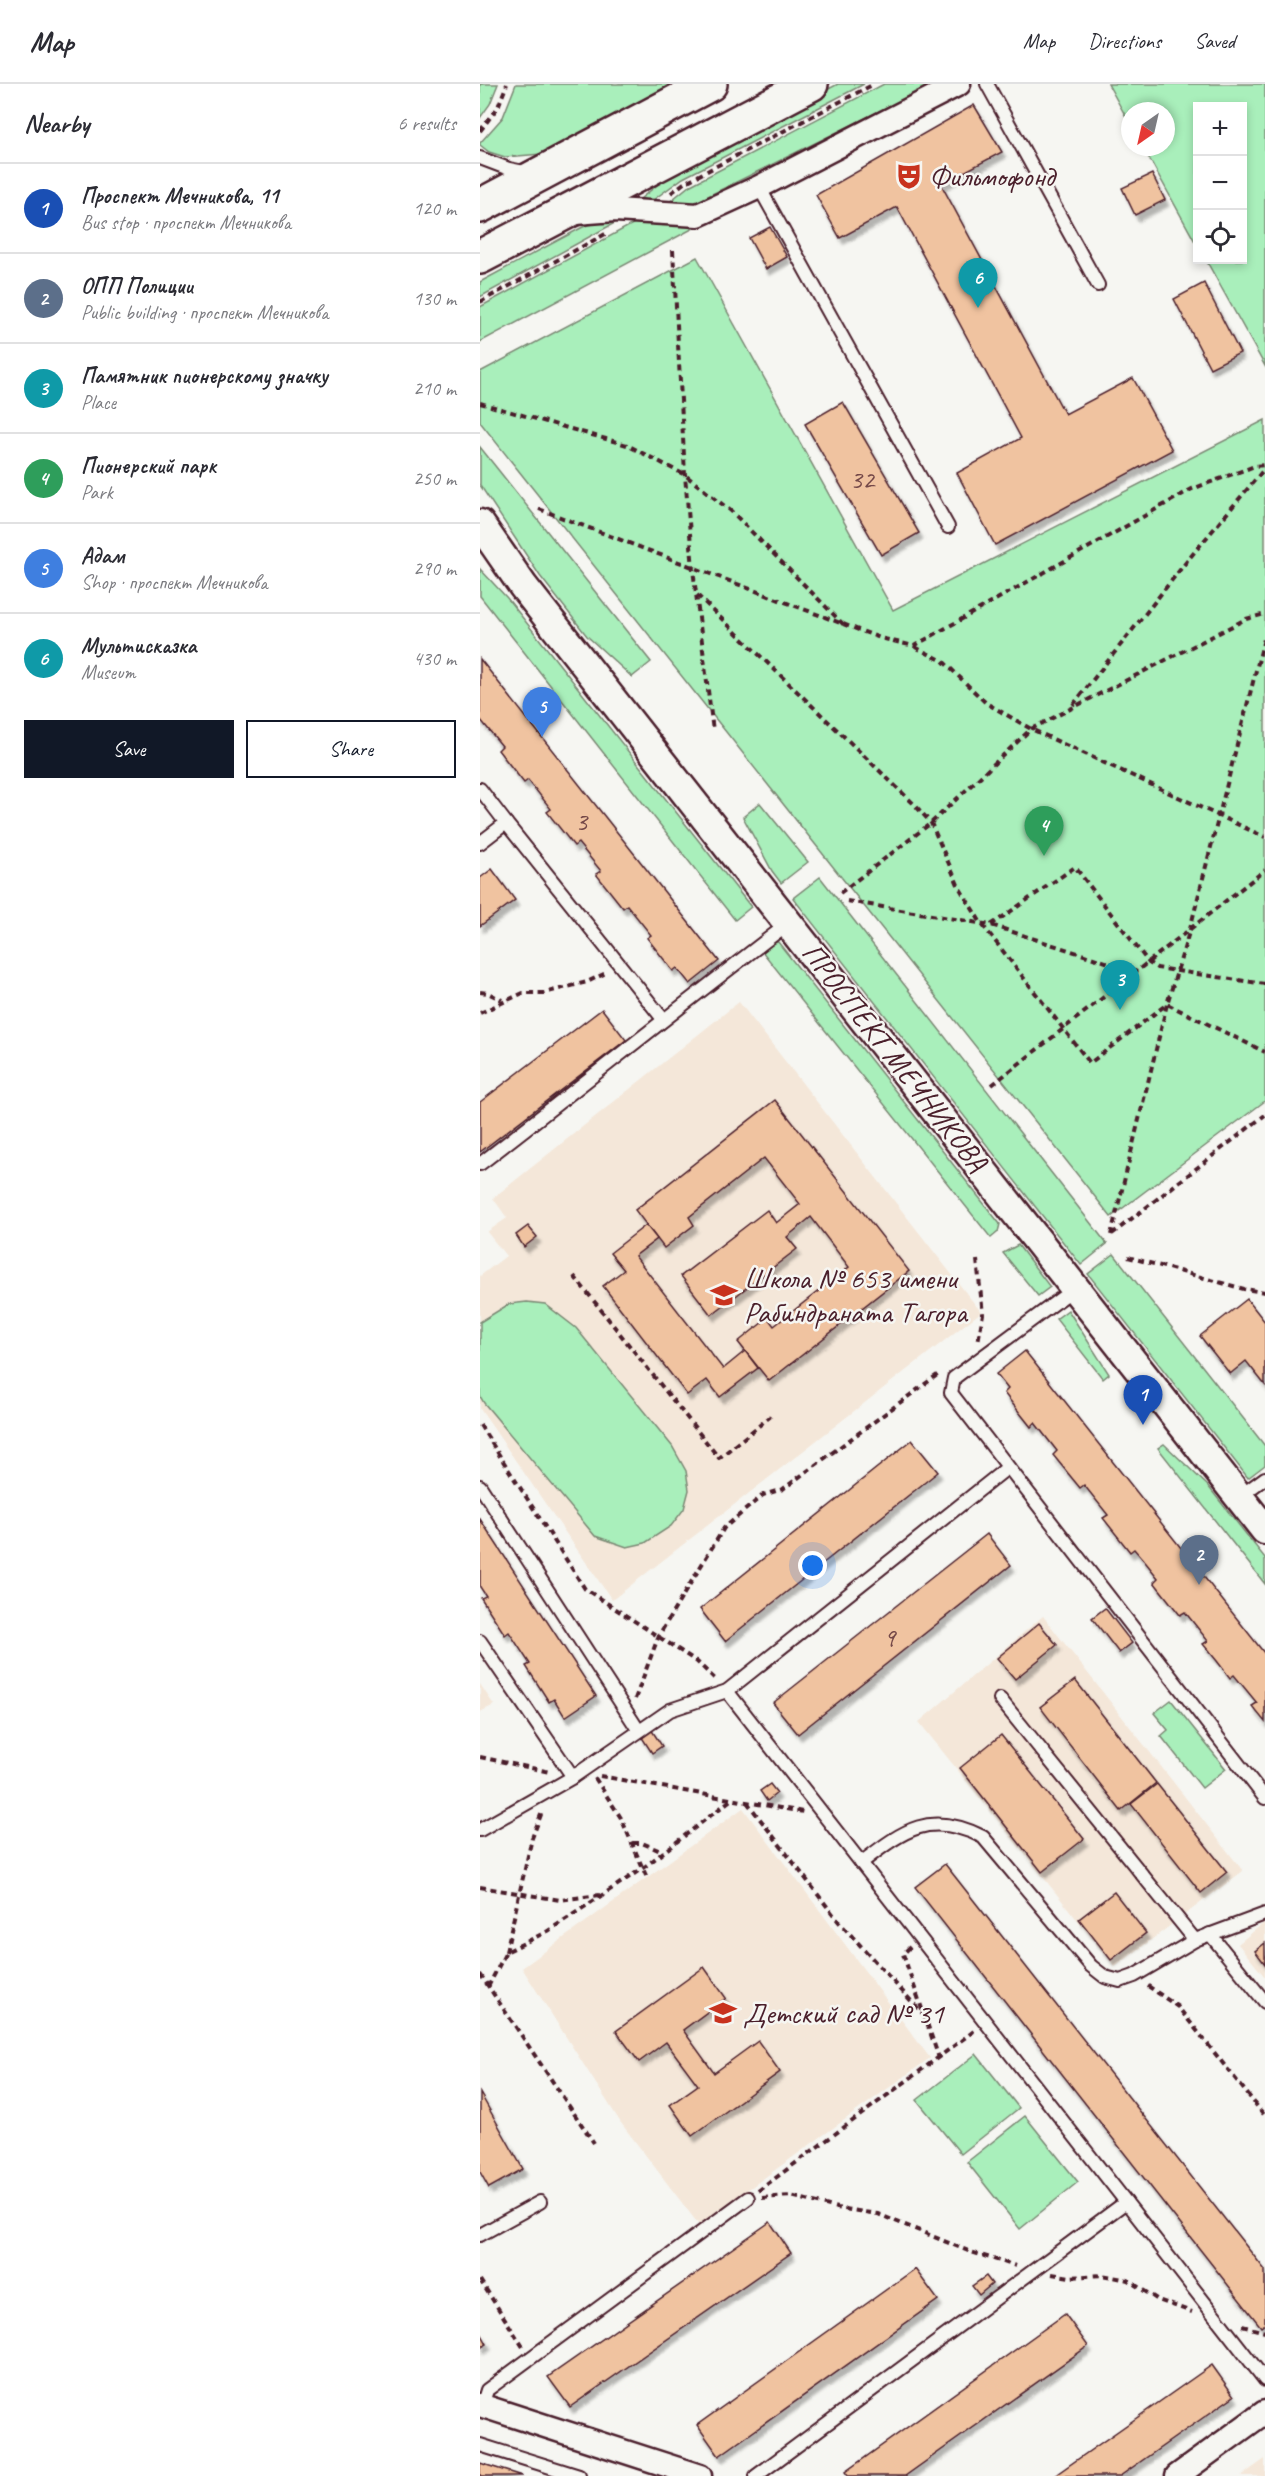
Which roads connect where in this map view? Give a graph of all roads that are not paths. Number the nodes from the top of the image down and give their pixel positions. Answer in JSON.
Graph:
{"nodes":[{"id":1,"x":710,"y":84,"type":"edge"},
{"id":2,"x":811,"y":84,"type":"edge"},
{"id":3,"x":959,"y":84,"type":"edge"},
{"id":4,"x":987,"y":84,"type":"edge"},
{"id":5,"x":480,"y":158,"type":"edge"},
{"id":6,"x":539,"y":175,"type":"junction"},
{"id":7,"x":759,"y":187,"type":"junction"},
{"id":8,"x":480,"y":206,"type":"edge"},
{"id":9,"x":562,"y":214,"type":"junction"},
{"id":10,"x":480,"y":257,"type":"edge"},
{"id":11,"x":1098,"y":285,"type":"dead end"},
{"id":12,"x":480,"y":524,"type":"edge"},
{"id":13,"x":948,"y":527,"type":"dead end"},
{"id":14,"x":480,"y":542,"type":"edge"},
{"id":15,"x":523,"y":586,"type":"junction"},
{"id":16,"x":480,"y":789,"type":"edge"},
{"id":17,"x":506,"y":823,"type":"junction"},
{"id":18,"x":480,"y":843,"type":"edge"},
{"id":19,"x":789,"y":923,"type":"junction"},
{"id":20,"x":663,"y":1019,"type":"junction"},
{"id":21,"x":480,"y":1164,"type":"edge"},
{"id":22,"x":1075,"y":1288,"type":"junction"},
{"id":23,"x":1007,"y":1468,"type":"junction"},
{"id":24,"x":1265,"y":1478,"type":"edge"},
{"id":25,"x":480,"y":1486,"type":"edge"},
{"id":26,"x":1239,"y":1497,"type":"junction"},
{"id":27,"x":1265,"y":1530,"type":"edge"},
{"id":28,"x":480,"y":1641,"type":"edge"},
{"id":29,"x":727,"y":1691,"type":"junction"},
{"id":30,"x":1000,"y":1699,"type":"dead end"},
{"id":31,"x":639,"y":1731,"type":"junction"},
{"id":32,"x":573,"y":1777,"type":"junction"},
{"id":33,"x":1265,"y":1798,"type":"edge"},
{"id":34,"x":480,"y":1830,"type":"edge"},
{"id":35,"x":861,"y":1863,"type":"junction"},
{"id":36,"x":1265,"y":1914,"type":"edge"},
{"id":37,"x":1210,"y":1934,"type":"junction"},
{"id":38,"x":1195,"y":1940,"type":"junction"},
{"id":39,"x":1265,"y":2002,"type":"edge"},
{"id":40,"x":748,"y":2198,"type":"road end"},
{"id":41,"x":540,"y":2202,"type":"dead end"},
{"id":42,"x":1126,"y":2202,"type":"junction"},
{"id":43,"x":480,"y":2235,"type":"edge"},
{"id":44,"x":1265,"y":2380,"type":"edge"},
{"id":45,"x":481,"y":2406,"type":"edge"},
{"id":46,"x":1265,"y":2412,"type":"edge"},
{"id":47,"x":480,"y":2445,"type":"edge"},
{"id":48,"x":579,"y":2476,"type":"edge"},
{"id":49,"x":700,"y":2476,"type":"edge"},
{"id":50,"x":756,"y":2476,"type":"edge"},
{"id":51,"x":1176,"y":2476,"type":"edge"}],
"edges":[{"from":1,"to":6,"type":"main road"},
{"from":2,"to":9,"type":"main road"},
{"from":3,"to":7,"type":"street"},
{"from":4,"to":11,"type":"lane"},
{"from":5,"to":6,"type":"lane"},
{"from":6,"to":8,"type":"main road"},
{"from":7,"to":9,"type":"street"},
{"from":7,"to":13,"type":"lane"},
{"from":9,"to":10,"type":"main road"},
{"from":12,"to":15,"type":"street","name":"ПРОСПЕКТ МЕЧНИКОВА"},
{"from":14,"to":15,"type":"street","name":"ПРОСПЕКТ МЕЧНИКОВА"},
{"from":15,"to":19,"type":"street","name":"ПРОСПЕКТ МЕЧНИКОВА"},
{"from":16,"to":17,"type":"lane"},
{"from":17,"to":18,"type":"lane"},
{"from":17,"to":20,"type":"lane"},
{"from":19,"to":20,"type":"lane"},
{"from":19,"to":22,"type":"street","name":"ПРОСПЕКТ МЕЧНИКОВА"},
{"from":20,"to":21,"type":"lane"},
{"from":22,"to":23,"type":"lane"},
{"from":22,"to":26,"type":"street","name":"ПРОСПЕКТ МЕЧНИКОВА"},
{"from":23,"to":29,"type":"lane"},
{"from":23,"to":33,"type":"lane"},
{"from":24,"to":26,"type":"lane"},
{"from":25,"to":31,"type":"lane"},
{"from":26,"to":27,"type":"street","name":"ПРОСПЕКТ МЕЧНИКОВА"},
{"from":28,"to":32,"type":"lane"},
{"from":29,"to":31,"type":"lane"},
{"from":29,"to":35,"type":"lane"},
{"from":30,"to":38,"type":"lane"},
{"from":31,"to":32,"type":"lane"},
{"from":32,"to":34,"type":"lane"},
{"from":35,"to":38,"type":"lane"},
{"from":35,"to":42,"type":"lane"},
{"from":36,"to":37,"type":"lane"},
{"from":37,"to":38,"type":"lane"},
{"from":37,"to":39,"type":"lane"},
{"from":40,"to":45,"type":"lane"},
{"from":41,"to":43,"type":"lane"},
{"from":42,"to":44,"type":"lane"},
{"from":42,"to":50,"type":"lane"},
{"from":45,"to":49,"type":"street"},
{"from":46,"to":51,"type":"street"},
{"from":47,"to":48,"type":"lane"}]}
